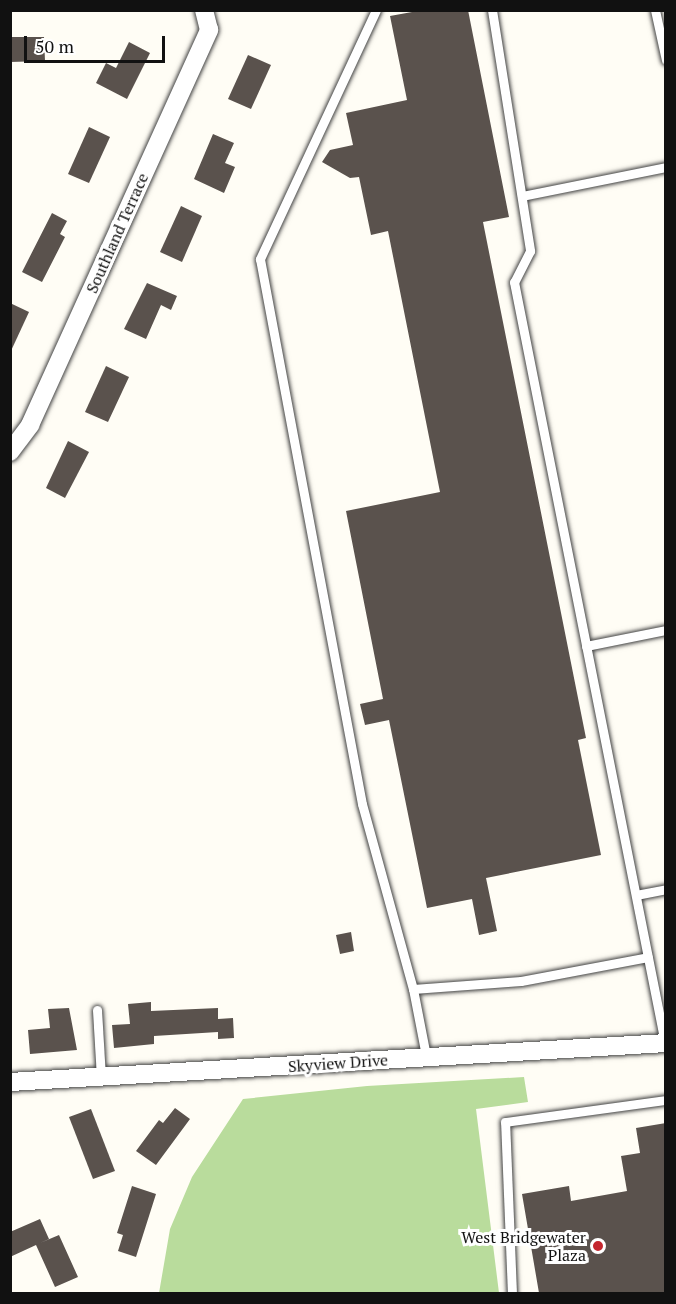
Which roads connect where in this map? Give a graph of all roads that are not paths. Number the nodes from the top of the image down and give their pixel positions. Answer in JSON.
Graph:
{"nodes":[{"id":1,"x":204,"y":10,"type":"edge"},
{"id":2,"x":376,"y":10,"type":"edge"},
{"id":3,"x":492,"y":10,"type":"edge"},
{"id":4,"x":655,"y":10,"type":"edge"},
{"id":5,"x":666,"y":60,"type":"edge"},
{"id":6,"x":666,"y":167,"type":"edge"},
{"id":7,"x":522,"y":196,"type":"junction"},
{"id":8,"x":10,"y":452,"type":"edge"},
{"id":9,"x":666,"y":630,"type":"edge"},
{"id":10,"x":586,"y":646,"type":"junction"},
{"id":11,"x":666,"y":889,"type":"edge"},
{"id":12,"x":636,"y":895,"type":"junction"},
{"id":13,"x":648,"y":957,"type":"junction"},
{"id":14,"x":413,"y":989,"type":"junction"},
{"id":15,"x":662,"y":1009,"type":"edge"},
{"id":16,"x":97,"y":1010,"type":"dead end"},
{"id":17,"x":665,"y":1043,"type":"edge"},
{"id":18,"x":426,"y":1056,"type":"junction"},
{"id":19,"x":101,"y":1077,"type":"junction"},
{"id":20,"x":10,"y":1082,"type":"edge"},
{"id":21,"x":666,"y":1100,"type":"edge"},
{"id":22,"x":512,"y":1293,"type":"edge"}],
"edges":[{"from":1,"to":8,"type":"street","name":"Southland Terrace"},
{"from":2,"to":14,"type":"lane"},
{"from":3,"to":7,"type":"lane"},
{"from":4,"to":5,"type":"lane"},
{"from":6,"to":7,"type":"lane"},
{"from":7,"to":10,"type":"lane"},
{"from":9,"to":10,"type":"lane"},
{"from":10,"to":12,"type":"lane"},
{"from":11,"to":12,"type":"lane"},
{"from":12,"to":13,"type":"lane"},
{"from":13,"to":14,"type":"lane"},
{"from":13,"to":15,"type":"lane"},
{"from":14,"to":18,"type":"lane"},
{"from":15,"to":17,"type":"lane"},
{"from":16,"to":19,"type":"lane"},
{"from":17,"to":18,"type":"street","name":"Skyview Drive"},
{"from":18,"to":19,"type":"street","name":"Skyview Drive"},
{"from":19,"to":20,"type":"street","name":"Skyview Drive"},
{"from":21,"to":22,"type":"lane"}]}
